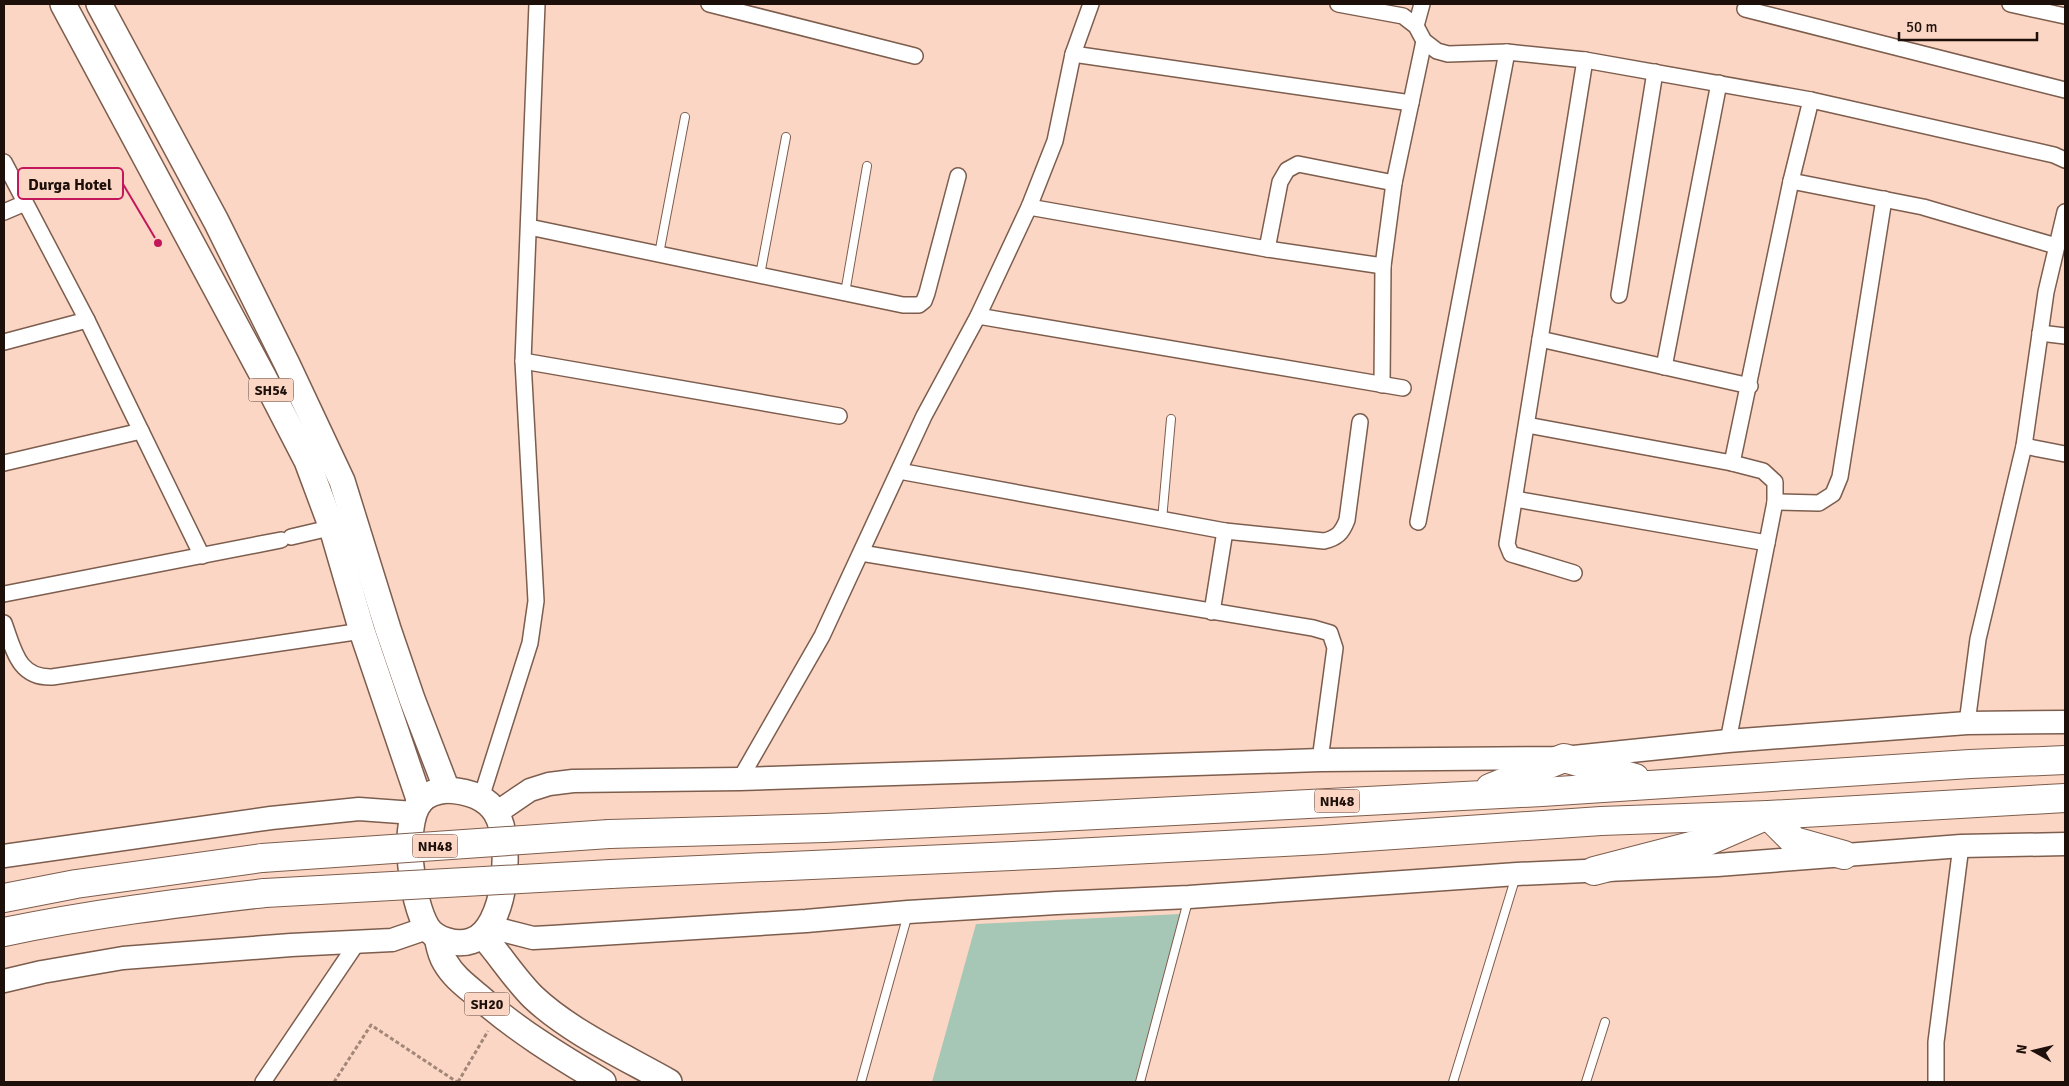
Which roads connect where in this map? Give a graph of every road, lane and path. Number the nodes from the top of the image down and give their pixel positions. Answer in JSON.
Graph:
{"nodes":[{"id":1,"x":63,"y":4,"type":"edge"},
{"id":2,"x":537,"y":4,"type":"edge"},
{"id":3,"x":709,"y":4,"type":"edge"},
{"id":4,"x":1091,"y":4,"type":"edge"},
{"id":5,"x":1338,"y":4,"type":"edge"},
{"id":6,"x":1422,"y":4,"type":"edge"},
{"id":7,"x":2010,"y":4,"type":"edge"},
{"id":8,"x":1745,"y":10,"type":"dead end"},
{"id":9,"x":103,"y":11,"type":"edge"},
{"id":10,"x":2065,"y":16,"type":"edge"},
{"id":11,"x":1416,"y":26,"type":"junction"},
{"id":12,"x":80,"y":34,"type":"junction"},
{"id":13,"x":1424,"y":41,"type":"junction"},
{"id":14,"x":1507,"y":52,"type":"junction"},
{"id":15,"x":1073,"y":54,"type":"junction"},
{"id":16,"x":915,"y":56,"type":"dead end"},
{"id":17,"x":1585,"y":60,"type":"junction"},
{"id":18,"x":1655,"y":72,"type":"junction"},
{"id":19,"x":1719,"y":82,"type":"junction"},
{"id":20,"x":2065,"y":90,"type":"edge"},
{"id":21,"x":1811,"y":100,"type":"junction"},
{"id":22,"x":1411,"y":103,"type":"junction"},
{"id":23,"x":686,"y":117,"type":"dead end"},
{"id":24,"x":786,"y":136,"type":"dead end"},
{"id":25,"x":2065,"y":160,"type":"edge"},
{"id":26,"x":4,"y":162,"type":"edge"},
{"id":27,"x":868,"y":166,"type":"dead end"},
{"id":28,"x":958,"y":176,"type":"dead end"},
{"id":29,"x":1791,"y":181,"type":"junction"},
{"id":30,"x":1394,"y":183,"type":"junction"},
{"id":31,"x":1884,"y":200,"type":"junction"},
{"id":32,"x":25,"y":203,"type":"junction"},
{"id":33,"x":1029,"y":207,"type":"junction"},
{"id":34,"x":4,"y":212,"type":"edge"},
{"id":35,"x":2065,"y":219,"type":"edge"},
{"id":36,"x":529,"y":227,"type":"junction"},
{"id":37,"x":2056,"y":246,"type":"junction"},
{"id":38,"x":1267,"y":249,"type":"junction"},
{"id":39,"x":659,"y":254,"type":"junction"},
{"id":40,"x":1383,"y":266,"type":"junction"},
{"id":41,"x":760,"y":275,"type":"junction"},
{"id":42,"x":845,"y":293,"type":"junction"},
{"id":43,"x":1619,"y":295,"type":"dead end"},
{"id":44,"x":978,"y":316,"type":"junction"},
{"id":45,"x":88,"y":320,"type":"junction"},
{"id":46,"x":2040,"y":332,"type":"junction"},
{"id":47,"x":2065,"y":336,"type":"edge"},
{"id":48,"x":1540,"y":339,"type":"junction"},
{"id":49,"x":4,"y":342,"type":"edge"},
{"id":50,"x":523,"y":361,"type":"junction"},
{"id":51,"x":287,"y":364,"type":"junction"},
{"id":52,"x":1664,"y":367,"type":"junction"},
{"id":53,"x":263,"y":376,"type":"junction"},
{"id":54,"x":1382,"y":385,"type":"junction"},
{"id":55,"x":1750,"y":386,"type":"junction"},
{"id":56,"x":1403,"y":388,"type":"dead end"},
{"id":57,"x":839,"y":416,"type":"dead end"},
{"id":58,"x":1171,"y":419,"type":"dead end"},
{"id":59,"x":1360,"y":422,"type":"dead end"},
{"id":60,"x":1527,"y":425,"type":"junction"},
{"id":61,"x":141,"y":431,"type":"junction"},
{"id":62,"x":2024,"y":446,"type":"junction"},
{"id":63,"x":2065,"y":454,"type":"edge"},
{"id":64,"x":4,"y":462,"type":"edge"},
{"id":65,"x":1732,"y":463,"type":"junction"},
{"id":66,"x":899,"y":471,"type":"junction"},
{"id":67,"x":1515,"y":498,"type":"junction"},
{"id":68,"x":1775,"y":502,"type":"junction"},
{"id":69,"x":355,"y":520,"type":"junction"},
{"id":70,"x":1162,"y":520,"type":"junction"},
{"id":71,"x":1418,"y":522,"type":"dead end"},
{"id":72,"x":332,"y":528,"type":"junction"},
{"id":73,"x":1225,"y":531,"type":"junction"},
{"id":74,"x":1767,"y":543,"type":"junction"},
{"id":75,"x":860,"y":553,"type":"junction"},
{"id":76,"x":202,"y":556,"type":"junction"},
{"id":77,"x":1574,"y":573,"type":"dead end"},
{"id":78,"x":4,"y":594,"type":"edge"},
{"id":79,"x":1212,"y":612,"type":"junction"},
{"id":80,"x":4,"y":623,"type":"edge"},
{"id":81,"x":362,"y":631,"type":"junction"},
{"id":82,"x":2065,"y":722,"type":"edge"},
{"id":83,"x":1967,"y":723,"type":"junction"},
{"id":84,"x":1728,"y":741,"type":"junction"},
{"id":85,"x":1564,"y":758,"type":"junction"},
{"id":86,"x":1320,"y":760,"type":"junction"},
{"id":87,"x":2065,"y":760,"type":"edge"},
{"id":88,"x":740,"y":779,"type":"junction"},
{"id":89,"x":1653,"y":784,"type":"junction"},
{"id":90,"x":447,"y":790,"type":"junction"},
{"id":91,"x":1470,"y":795,"type":"junction"},
{"id":92,"x":2065,"y":798,"type":"edge"},
{"id":93,"x":488,"y":805,"type":"junction"},
{"id":94,"x":417,"y":807,"type":"junction"},
{"id":95,"x":1768,"y":814,"type":"junction"},
{"id":96,"x":2065,"y":844,"type":"edge"},
{"id":97,"x":1961,"y":846,"type":"junction"},
{"id":98,"x":1844,"y":855,"type":"junction"},
{"id":99,"x":4,"y":856,"type":"edge"},
{"id":100,"x":1594,"y":871,"type":"junction"},
{"id":101,"x":1517,"y":874,"type":"junction"},
{"id":102,"x":1189,"y":897,"type":"junction"},
{"id":103,"x":4,"y":898,"type":"edge"},
{"id":104,"x":908,"y":912,"type":"junction"},
{"id":105,"x":486,"y":931,"type":"junction"},
{"id":106,"x":4,"y":932,"type":"edge"},
{"id":107,"x":432,"y":932,"type":"junction"},
{"id":108,"x":358,"y":943,"type":"junction"},
{"id":109,"x":4,"y":981,"type":"edge"},
{"id":110,"x":498,"y":1014,"type":"junction"},
{"id":111,"x":1605,"y":1022,"type":"dead end"},
{"id":112,"x":263,"y":1082,"type":"edge"},
{"id":113,"x":334,"y":1082,"type":"edge"},
{"id":114,"x":457,"y":1082,"type":"edge"},
{"id":115,"x":603,"y":1082,"type":"edge"},
{"id":116,"x":669,"y":1082,"type":"edge"},
{"id":117,"x":861,"y":1082,"type":"edge"},
{"id":118,"x":1140,"y":1082,"type":"edge"},
{"id":119,"x":1453,"y":1082,"type":"edge"},
{"id":120,"x":1586,"y":1082,"type":"edge"},
{"id":121,"x":1936,"y":1082,"type":"edge"}],
"edges":[{"from":1,"to":12,"type":"main road","number":"SH54"},
{"from":2,"to":36,"type":"street"},
{"from":3,"to":16,"type":"street"},
{"from":4,"to":15,"type":"street"},
{"from":5,"to":11,"type":"street"},
{"from":6,"to":11,"type":"street"},
{"from":7,"to":10,"type":"street"},
{"from":8,"to":20,"type":"street"},
{"from":9,"to":12,"type":"main road"},
{"from":9,"to":51,"type":"main road","number":"SH54"},
{"from":11,"to":13,"type":"street"},
{"from":12,"to":53,"type":"main road","number":"SH54"},
{"from":13,"to":14,"type":"street"},
{"from":13,"to":22,"type":"street"},
{"from":14,"to":17,"type":"street"},
{"from":14,"to":71,"type":"street"},
{"from":15,"to":22,"type":"street"},
{"from":15,"to":33,"type":"street"},
{"from":17,"to":18,"type":"street"},
{"from":17,"to":48,"type":"street"},
{"from":18,"to":19,"type":"street"},
{"from":18,"to":43,"type":"street"},
{"from":19,"to":21,"type":"street"},
{"from":19,"to":52,"type":"street"},
{"from":21,"to":25,"type":"street"},
{"from":21,"to":29,"type":"street"},
{"from":22,"to":30,"type":"street"},
{"from":23,"to":39,"type":"lane"},
{"from":24,"to":41,"type":"lane"},
{"from":26,"to":32,"type":"street"},
{"from":27,"to":42,"type":"lane"},
{"from":28,"to":42,"type":"street"},
{"from":29,"to":31,"type":"street"},
{"from":29,"to":55,"type":"street"},
{"from":30,"to":38,"type":"street"},
{"from":30,"to":40,"type":"street"},
{"from":31,"to":37,"type":"street"},
{"from":31,"to":68,"type":"street"},
{"from":32,"to":34,"type":"street"},
{"from":32,"to":45,"type":"street"},
{"from":33,"to":38,"type":"street"},
{"from":33,"to":44,"type":"street"},
{"from":35,"to":37,"type":"street"},
{"from":36,"to":39,"type":"street"},
{"from":36,"to":50,"type":"street"},
{"from":37,"to":46,"type":"street"},
{"from":38,"to":40,"type":"street"},
{"from":39,"to":41,"type":"street"},
{"from":40,"to":54,"type":"street"},
{"from":41,"to":42,"type":"street"},
{"from":44,"to":54,"type":"street"},
{"from":44,"to":66,"type":"street"},
{"from":45,"to":49,"type":"street"},
{"from":45,"to":61,"type":"street"},
{"from":46,"to":47,"type":"street"},
{"from":46,"to":62,"type":"street"},
{"from":48,"to":52,"type":"street"},
{"from":48,"to":60,"type":"street"},
{"from":50,"to":57,"type":"street"},
{"from":50,"to":93,"type":"street"},
{"from":51,"to":53,"type":"main road"},
{"from":51,"to":69,"type":"main road","number":"SH54"},
{"from":52,"to":55,"type":"street"},
{"from":53,"to":72,"type":"main road","number":"SH54"},
{"from":54,"to":56,"type":"street"},
{"from":55,"to":65,"type":"street"},
{"from":58,"to":70,"type":"lane"},
{"from":59,"to":73,"type":"street"},
{"from":60,"to":65,"type":"street"},
{"from":60,"to":67,"type":"street"},
{"from":61,"to":64,"type":"street"},
{"from":61,"to":76,"type":"street"},
{"from":62,"to":63,"type":"street"},
{"from":62,"to":83,"type":"street"},
{"from":65,"to":68,"type":"street"},
{"from":66,"to":70,"type":"street"},
{"from":66,"to":75,"type":"street"},
{"from":67,"to":74,"type":"street"},
{"from":67,"to":77,"type":"street"},
{"from":68,"to":74,"type":"street"},
{"from":69,"to":72,"type":"street"},
{"from":69,"to":90,"type":"main road","number":"SH54"},
{"from":70,"to":73,"type":"street"},
{"from":72,"to":76,"type":"street"},
{"from":72,"to":81,"type":"main road","number":"SH54"},
{"from":73,"to":79,"type":"street"},
{"from":74,"to":84,"type":"street"},
{"from":75,"to":79,"type":"street"},
{"from":75,"to":88,"type":"street"},
{"from":76,"to":78,"type":"street"},
{"from":79,"to":86,"type":"street"},
{"from":80,"to":81,"type":"street"},
{"from":81,"to":94,"type":"main road","number":"SH54"},
{"from":82,"to":83,"type":"street"},
{"from":83,"to":84,"type":"street"},
{"from":84,"to":85,"type":"street"},
{"from":85,"to":86,"type":"street"},
{"from":85,"to":89,"type":"highway"},
{"from":85,"to":91,"type":"highway"},
{"from":86,"to":88,"type":"street"},
{"from":87,"to":89,"type":"highway","number":"NH48"},
{"from":88,"to":93,"type":"street"},
{"from":89,"to":91,"type":"highway","number":"NH48"},
{"from":90,"to":93,"type":"main road"},
{"from":90,"to":94,"type":"main road"},
{"from":91,"to":103,"type":"highway","number":"NH48","bridge":true},
{"from":92,"to":95,"type":"highway"},
{"from":93,"to":105,"type":"main road"},
{"from":94,"to":99,"type":"street"},
{"from":94,"to":107,"type":"main road"},
{"from":95,"to":98,"type":"highway"},
{"from":95,"to":100,"type":"highway"},
{"from":95,"to":106,"type":"highway","bridge":true},
{"from":96,"to":97,"type":"street"},
{"from":97,"to":98,"type":"street"},
{"from":97,"to":121,"type":"street"},
{"from":98,"to":100,"type":"street"},
{"from":100,"to":101,"type":"street"},
{"from":101,"to":102,"type":"street"},
{"from":101,"to":119,"type":"lane"},
{"from":102,"to":104,"type":"street"},
{"from":102,"to":118,"type":"lane"},
{"from":104,"to":105,"type":"street"},
{"from":104,"to":117,"type":"lane"},
{"from":105,"to":107,"type":"main road"},
{"from":105,"to":116,"type":"main road","number":"SH20"},
{"from":107,"to":108,"type":"street"},
{"from":107,"to":110,"type":"main road","number":"SH20"},
{"from":108,"to":109,"type":"street"},
{"from":108,"to":112,"type":"street"},
{"from":110,"to":114,"type":"path"},
{"from":110,"to":115,"type":"main road","number":"SH20"},
{"from":111,"to":120,"type":"lane"},
{"from":113,"to":114,"type":"path"}]}
